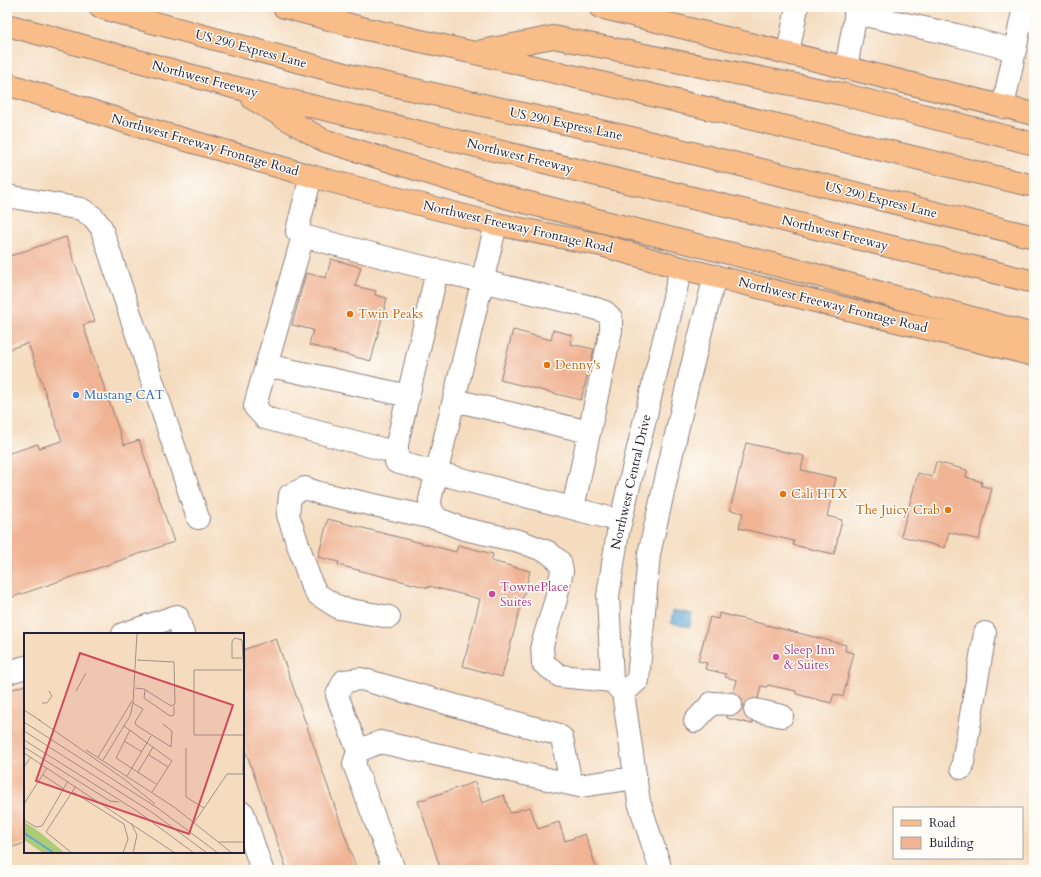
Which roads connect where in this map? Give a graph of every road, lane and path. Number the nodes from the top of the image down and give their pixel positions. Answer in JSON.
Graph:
{"nodes":[{"id":1,"x":100,"y":7,"type":"edge"},
{"id":2,"x":284,"y":7,"type":"edge"},
{"id":3,"x":600,"y":7,"type":"edge"},
{"id":4,"x":1024,"y":7,"type":"edge"},
{"id":5,"x":790,"y":8,"type":"edge"},
{"id":6,"x":856,"y":10,"type":"edge"},
{"id":7,"x":7,"y":25,"type":"edge"},
{"id":8,"x":1014,"y":50,"type":"junction"},
{"id":9,"x":475,"y":53,"type":"junction"},
{"id":10,"x":788,"y":53,"type":"junction"},
{"id":11,"x":846,"y":68,"type":"junction"},
{"id":12,"x":7,"y":84,"type":"edge"},
{"id":13,"x":233,"y":87,"type":"junction"},
{"id":14,"x":1003,"y":107,"type":"junction"},
{"id":15,"x":1034,"y":114,"type":"edge"},
{"id":16,"x":1034,"y":144,"type":"edge"},
{"id":17,"x":311,"y":176,"type":"junction"},
{"id":18,"x":1034,"y":186,"type":"edge"},
{"id":19,"x":7,"y":196,"type":"edge"},
{"id":20,"x":496,"y":224,"type":"junction"},
{"id":21,"x":302,"y":236,"type":"junction"},
{"id":22,"x":1034,"y":238,"type":"edge"},
{"id":23,"x":681,"y":268,"type":"junction"},
{"id":24,"x":437,"y":271,"type":"junction"},
{"id":25,"x":715,"y":276,"type":"junction"},
{"id":26,"x":483,"y":282,"type":"junction"},
{"id":27,"x":1034,"y":282,"type":"edge"},
{"id":28,"x":1034,"y":335,"type":"edge"},
{"id":29,"x":1034,"y":355,"type":"edge"},
{"id":30,"x":266,"y":365,"type":"junction"},
{"id":31,"x":409,"y":396,"type":"junction"},
{"id":32,"x":454,"y":400,"type":"junction"},
{"id":33,"x":589,"y":432,"type":"junction"},
{"id":34,"x":397,"y":453,"type":"junction"},
{"id":35,"x":436,"y":473,"type":"junction"},
{"id":36,"x":627,"y":497,"type":"junction"},
{"id":37,"x":573,"y":508,"type":"junction"},
{"id":38,"x":659,"y":508,"type":"junction"},
{"id":39,"x":198,"y":518,"type":"dead end"},
{"id":40,"x":438,"y":519,"type":"junction"},
{"id":41,"x":621,"y":521,"type":"junction"},
{"id":42,"x":389,"y":617,"type":"dead end"},
{"id":43,"x":126,"y":633,"type":"edge"},
{"id":44,"x":183,"y":633,"type":"edge"},
{"id":45,"x":985,"y":633,"type":"dead end"},
{"id":46,"x":24,"y":667,"type":"edge"},
{"id":47,"x":7,"y":673,"type":"edge"},
{"id":48,"x":617,"y":687,"type":"junction"},
{"id":49,"x":731,"y":704,"type":"dead end"},
{"id":50,"x":755,"y":710,"type":"dead end"},
{"id":51,"x":782,"y":716,"type":"dead end"},
{"id":52,"x":695,"y":721,"type":"dead end"},
{"id":53,"x":358,"y":751,"type":"junction"},
{"id":54,"x":962,"y":768,"type":"dead end"},
{"id":55,"x":635,"y":778,"type":"junction"},
{"id":56,"x":571,"y":784,"type":"junction"},
{"id":57,"x":244,"y":816,"type":"edge"},
{"id":58,"x":262,"y":870,"type":"edge"},
{"id":59,"x":394,"y":870,"type":"edge"},
{"id":60,"x":661,"y":870,"type":"edge"}],
"edges":[{"from":1,"to":22,"type":"main road","name":"US 290 Express Lane"},
{"from":2,"to":9,"type":"main road"},
{"from":3,"to":10,"type":"main road"},
{"from":4,"to":8,"type":"street"},
{"from":5,"to":10,"type":"street"},
{"from":6,"to":8,"type":"street"},
{"from":6,"to":11,"type":"street"},
{"from":7,"to":13,"type":"main road","name":"Northwest Freeway"},
{"from":8,"to":14,"type":"street"},
{"from":9,"to":16,"type":"main road"},
{"from":9,"to":18,"type":"main road"},
{"from":10,"to":11,"type":"main road"},
{"from":11,"to":14,"type":"main road"},
{"from":12,"to":17,"type":"main road","name":"Northwest Freeway Frontage Road"},
{"from":13,"to":27,"type":"main road","name":"Northwest Freeway"},
{"from":13,"to":28,"type":"main road"},
{"from":14,"to":15,"type":"main road"},
{"from":17,"to":20,"type":"main road","name":"Northwest Freeway Frontage Road"},
{"from":17,"to":21,"type":"street"},
{"from":19,"to":39,"type":"street"},
{"from":20,"to":23,"type":"main road","name":"Northwest Freeway Frontage Road"},
{"from":20,"to":26,"type":"street"},
{"from":21,"to":24,"type":"street"},
{"from":21,"to":30,"type":"street"},
{"from":23,"to":25,"type":"main road","name":"Northwest Freeway Frontage Road"},
{"from":23,"to":36,"type":"street","name":"Northwest Central Drive"},
{"from":24,"to":26,"type":"street"},
{"from":24,"to":31,"type":"street"},
{"from":25,"to":29,"type":"main road","name":"Northwest Freeway Frontage Road"},
{"from":25,"to":38,"type":"street"},
{"from":26,"to":32,"type":"street"},
{"from":26,"to":33,"type":"street"},
{"from":30,"to":31,"type":"street"},
{"from":30,"to":34,"type":"street"},
{"from":31,"to":34,"type":"street"},
{"from":32,"to":33,"type":"street"},
{"from":32,"to":35,"type":"street"},
{"from":33,"to":37,"type":"street"},
{"from":34,"to":35,"type":"street"},
{"from":35,"to":37,"type":"street"},
{"from":35,"to":40,"type":"street"},
{"from":36,"to":38,"type":"street"},
{"from":36,"to":41,"type":"street","name":"Northwest Central Drive"},
{"from":37,"to":41,"type":"street"},
{"from":38,"to":48,"type":"street"},
{"from":40,"to":42,"type":"street"},
{"from":40,"to":48,"type":"street"},
{"from":41,"to":48,"type":"street","name":"Northwest Central Drive"},
{"from":43,"to":44,"type":"street"},
{"from":45,"to":54,"type":"street"},
{"from":46,"to":47,"type":"street"},
{"from":48,"to":55,"type":"street","name":"Northwest Central Drive"},
{"from":49,"to":52,"type":"street"},
{"from":50,"to":51,"type":"street"},
{"from":53,"to":56,"type":"street"},
{"from":53,"to":56,"type":"street"},
{"from":53,"to":59,"type":"street"},
{"from":55,"to":56,"type":"street"},
{"from":55,"to":60,"type":"street","name":"Northwest Central Drive"},
{"from":57,"to":58,"type":"street"}]}
